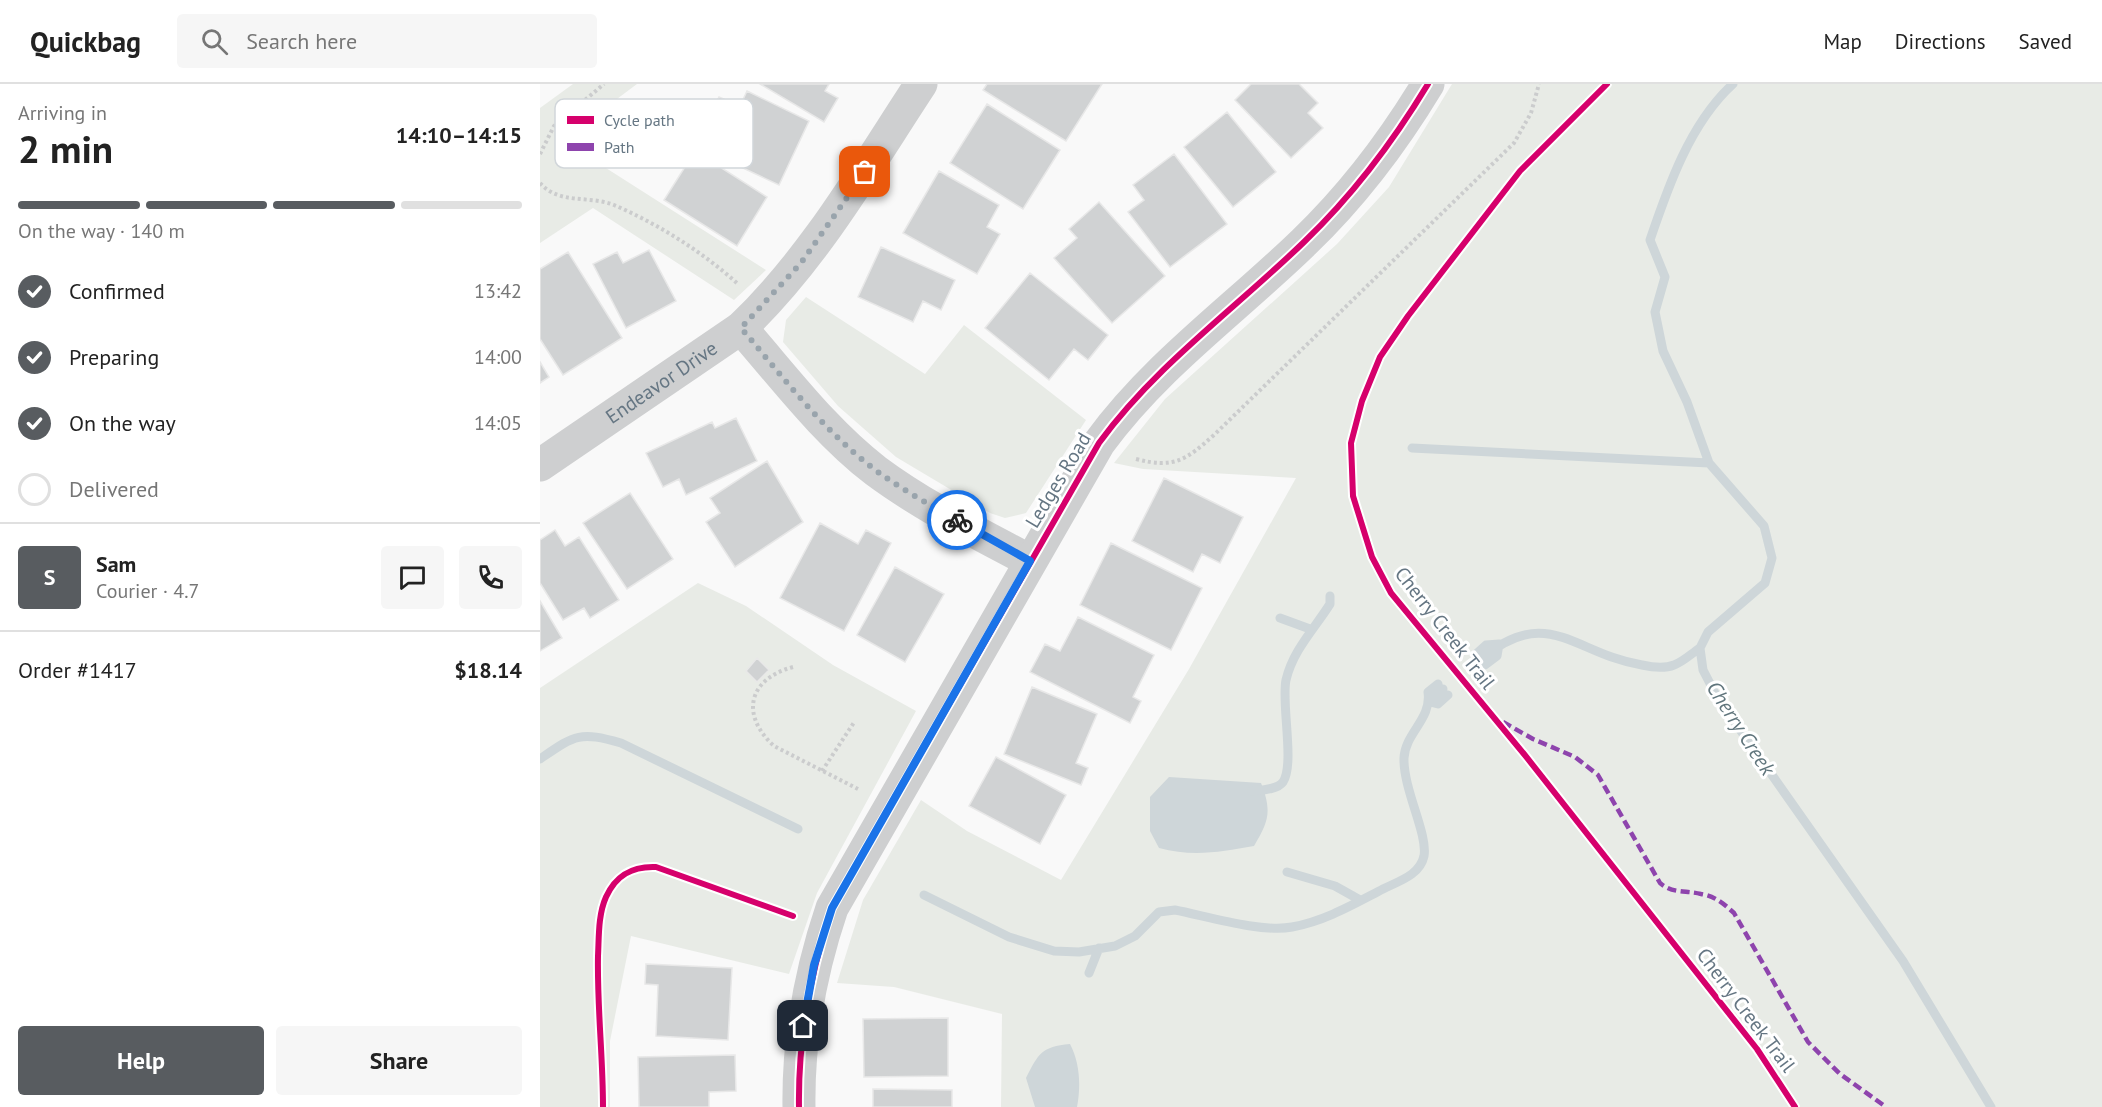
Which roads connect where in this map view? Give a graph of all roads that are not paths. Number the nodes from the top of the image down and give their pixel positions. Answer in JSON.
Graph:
{"nodes":[{"id":1,"x":921,"y":84,"type":"edge"},
{"id":2,"x":1428,"y":84,"type":"edge"},
{"id":3,"x":741,"y":328,"type":"junction"},
{"id":4,"x":540,"y":465,"type":"edge"},
{"id":5,"x":1030,"y":561,"type":"junction"},
{"id":6,"x":799,"y":1107,"type":"edge"}],
"edges":[{"from":1,"to":3,"type":"street","name":"Endeavor Drive"},
{"from":2,"to":5,"type":"street","name":"Ledges Road"},
{"from":3,"to":4,"type":"street","name":"Endeavor Drive"},
{"from":3,"to":5,"type":"street"},
{"from":5,"to":6,"type":"street","name":"Ledges Road"}]}
